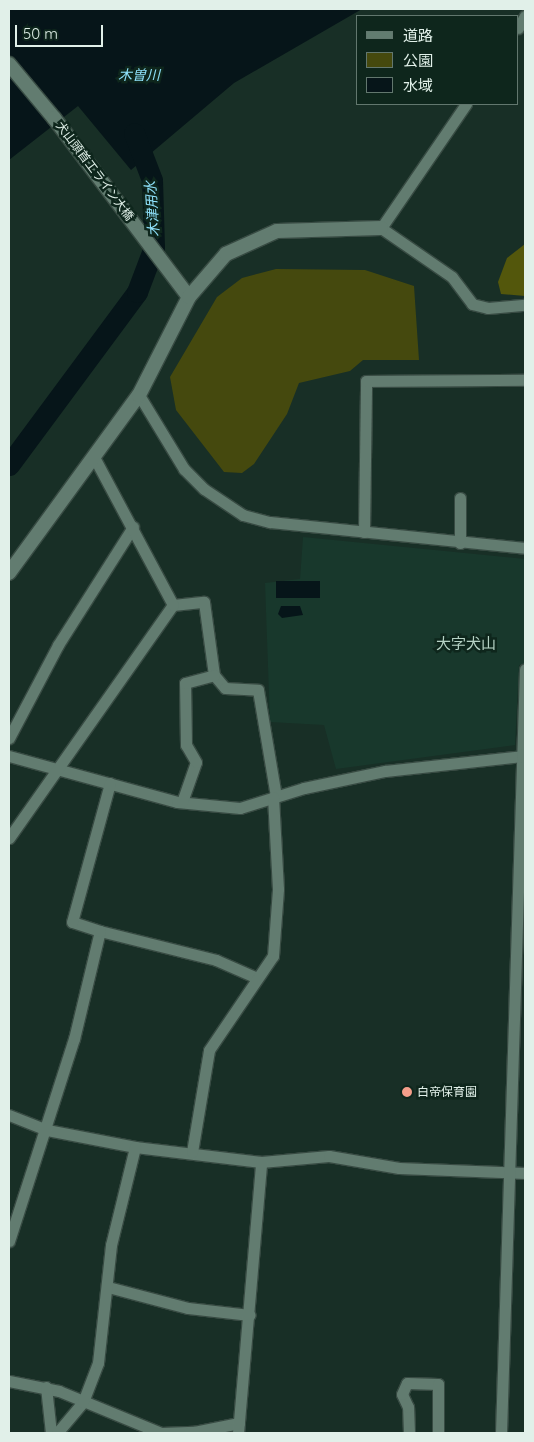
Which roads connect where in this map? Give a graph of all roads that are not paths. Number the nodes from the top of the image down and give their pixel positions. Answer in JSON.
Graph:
{"nodes":[{"id":1,"x":9,"y":64,"type":"edge"},
{"id":2,"x":465,"y":105,"type":"edge"},
{"id":3,"x":381,"y":228,"type":"junction"},
{"id":4,"x":189,"y":297,"type":"junction"},
{"id":5,"x":525,"y":305,"type":"edge"},
{"id":6,"x":525,"y":380,"type":"edge"},
{"id":7,"x":139,"y":395,"type":"junction"},
{"id":8,"x":95,"y":459,"type":"junction"},
{"id":9,"x":460,"y":498,"type":"dead end"},
{"id":10,"x":133,"y":527,"type":"junction"},
{"id":11,"x":364,"y":532,"type":"junction"},
{"id":12,"x":460,"y":543,"type":"junction"},
{"id":13,"x":525,"y":548,"type":"edge"},
{"id":14,"x":9,"y":573,"type":"edge"},
{"id":15,"x":174,"y":605,"type":"junction"},
{"id":16,"x":525,"y":669,"type":"edge"},
{"id":17,"x":214,"y":675,"type":"junction"},
{"id":18,"x":13,"y":717,"type":"edge"},
{"id":19,"x":9,"y":738,"type":"edge"},
{"id":20,"x":9,"y":756,"type":"edge"},
{"id":21,"x":525,"y":756,"type":"edge"},
{"id":22,"x":55,"y":770,"type":"junction"},
{"id":23,"x":110,"y":783,"type":"junction"},
{"id":24,"x":274,"y":796,"type":"junction"},
{"id":25,"x":182,"y":802,"type":"junction"},
{"id":26,"x":9,"y":838,"type":"edge"},
{"id":27,"x":100,"y":931,"type":"junction"},
{"id":28,"x":257,"y":978,"type":"junction"},
{"id":29,"x":9,"y":1115,"type":"edge"},
{"id":30,"x":47,"y":1130,"type":"junction"},
{"id":31,"x":135,"y":1147,"type":"junction"},
{"id":32,"x":192,"y":1152,"type":"junction"},
{"id":33,"x":261,"y":1162,"type":"junction"},
{"id":34,"x":511,"y":1173,"type":"junction"},
{"id":35,"x":525,"y":1173,"type":"edge"},
{"id":36,"x":9,"y":1241,"type":"edge"},
{"id":37,"x":108,"y":1287,"type":"junction"},
{"id":38,"x":250,"y":1315,"type":"junction"},
{"id":39,"x":9,"y":1380,"type":"edge"},
{"id":40,"x":46,"y":1387,"type":"junction"},
{"id":41,"x":83,"y":1402,"type":"junction"},
{"id":42,"x":239,"y":1428,"type":"edge"},
{"id":43,"x":191,"y":1432,"type":"edge"},
{"id":44,"x":51,"y":1433,"type":"edge"},
{"id":45,"x":57,"y":1433,"type":"edge"},
{"id":46,"x":409,"y":1433,"type":"edge"},
{"id":47,"x":438,"y":1433,"type":"edge"},
{"id":48,"x":501,"y":1433,"type":"edge"}],
"edges":[{"from":1,"to":4,"type":"street","name":"犬山頭首工ライン大橋"},
{"from":2,"to":3,"type":"street"},
{"from":3,"to":4,"type":"street"},
{"from":3,"to":5,"type":"street"},
{"from":4,"to":7,"type":"street"},
{"from":6,"to":11,"type":"street"},
{"from":7,"to":8,"type":"street"},
{"from":7,"to":11,"type":"street"},
{"from":8,"to":10,"type":"street"},
{"from":8,"to":14,"type":"street"},
{"from":9,"to":12,"type":"street"},
{"from":10,"to":15,"type":"street"},
{"from":10,"to":18,"type":"street"},
{"from":11,"to":12,"type":"street"},
{"from":12,"to":13,"type":"street"},
{"from":15,"to":17,"type":"street"},
{"from":15,"to":22,"type":"street"},
{"from":16,"to":21,"type":"street"},
{"from":17,"to":24,"type":"street"},
{"from":17,"to":25,"type":"street"},
{"from":18,"to":19,"type":"street"},
{"from":20,"to":22,"type":"street"},
{"from":21,"to":24,"type":"street"},
{"from":21,"to":34,"type":"street"},
{"from":22,"to":23,"type":"street"},
{"from":22,"to":26,"type":"street"},
{"from":23,"to":25,"type":"street"},
{"from":23,"to":27,"type":"street"},
{"from":24,"to":25,"type":"street"},
{"from":24,"to":28,"type":"street"},
{"from":27,"to":28,"type":"street"},
{"from":27,"to":30,"type":"street"},
{"from":28,"to":32,"type":"street"},
{"from":29,"to":30,"type":"street"},
{"from":30,"to":31,"type":"street"},
{"from":30,"to":36,"type":"street"},
{"from":31,"to":32,"type":"street"},
{"from":31,"to":37,"type":"street"},
{"from":32,"to":33,"type":"street"},
{"from":33,"to":34,"type":"street"},
{"from":33,"to":38,"type":"street"},
{"from":34,"to":35,"type":"street"},
{"from":34,"to":48,"type":"street"},
{"from":37,"to":38,"type":"street"},
{"from":37,"to":41,"type":"street"},
{"from":38,"to":42,"type":"street"},
{"from":39,"to":40,"type":"street"},
{"from":40,"to":41,"type":"street"},
{"from":40,"to":44,"type":"street"},
{"from":41,"to":43,"type":"street"},
{"from":41,"to":45,"type":"street"},
{"from":42,"to":43,"type":"street"},
{"from":46,"to":47,"type":"street"}]}
